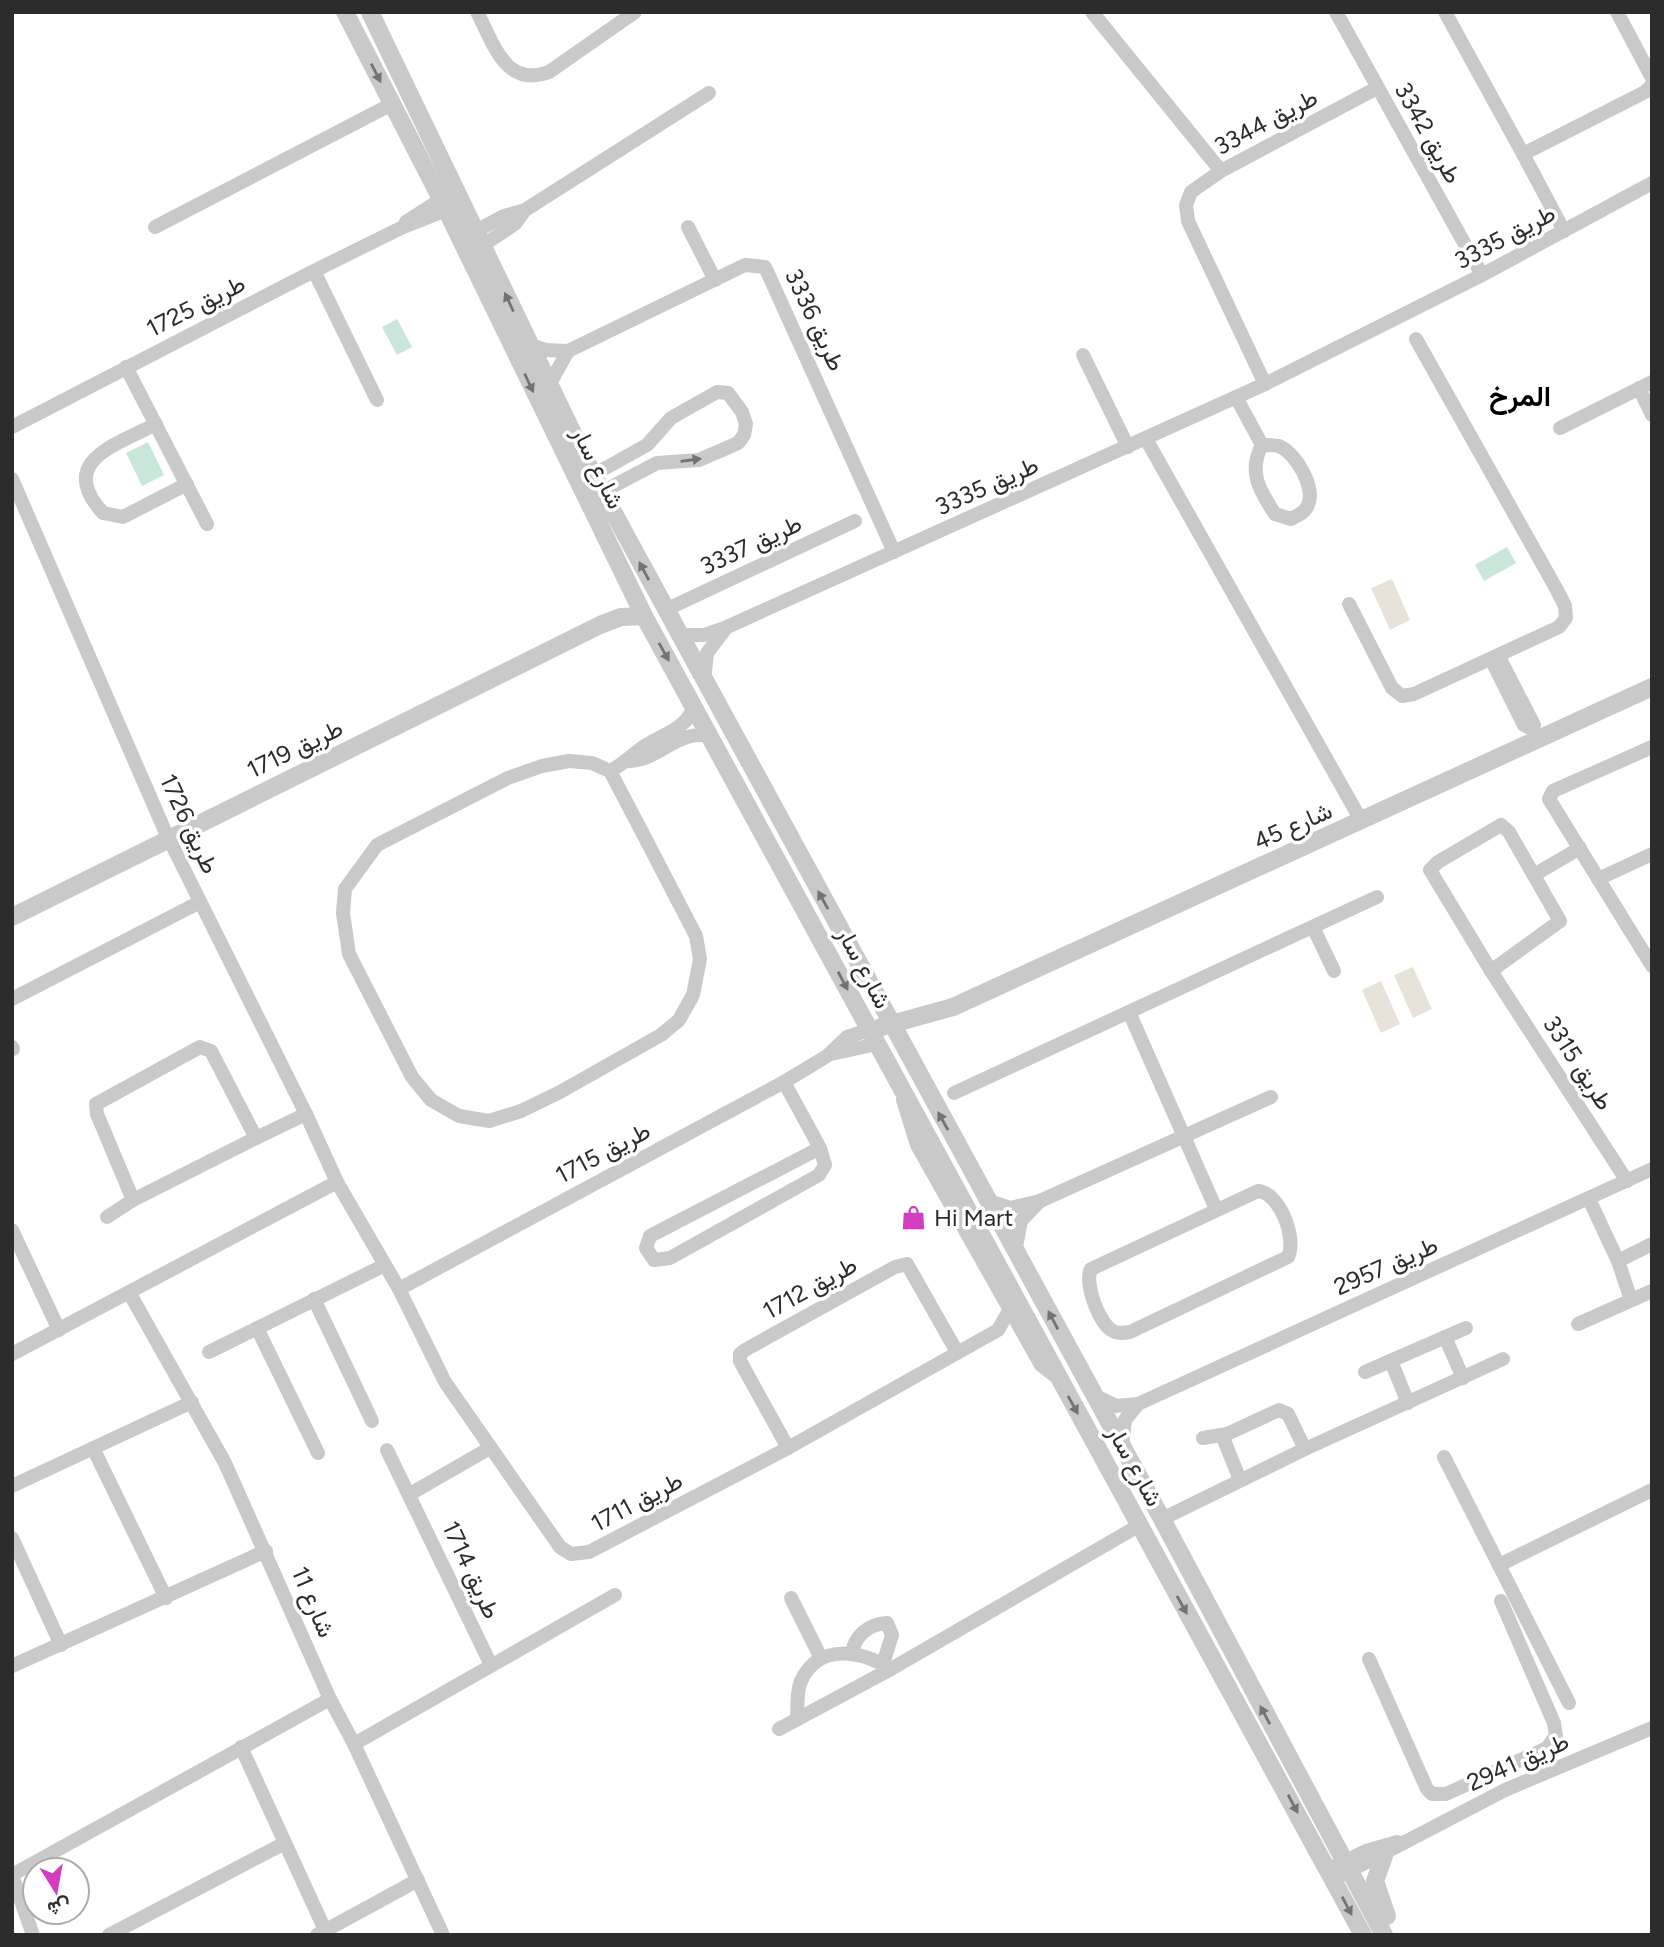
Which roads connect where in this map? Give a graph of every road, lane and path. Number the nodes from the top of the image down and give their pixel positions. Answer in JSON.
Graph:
{"nodes":[{"id":1,"x":345,"y":12,"type":"edge"},
{"id":2,"x":370,"y":12,"type":"edge"},
{"id":3,"x":477,"y":12,"type":"edge"},
{"id":4,"x":1091,"y":12,"type":"edge"},
{"id":5,"x":1336,"y":12,"type":"edge"},
{"id":6,"x":1445,"y":12,"type":"edge"},
{"id":7,"x":1617,"y":12,"type":"edge"},
{"id":8,"x":633,"y":13,"type":"edge"},
{"id":9,"x":1652,"y":78,"type":"edge"},
{"id":10,"x":1652,"y":85,"type":"edge"},
{"id":11,"x":1377,"y":88,"type":"junction"},
{"id":12,"x":709,"y":93,"type":"dead end"},
{"id":13,"x":392,"y":104,"type":"junction"},
{"id":14,"x":1523,"y":154,"type":"junction"},
{"id":15,"x":1221,"y":171,"type":"junction"},
{"id":16,"x":1652,"y":183,"type":"edge"},
{"id":17,"x":452,"y":201,"type":"junction"},
{"id":18,"x":155,"y":227,"type":"dead end"},
{"id":19,"x":688,"y":228,"type":"dead end"},
{"id":20,"x":1564,"y":231,"type":"junction"},
{"id":21,"x":480,"y":238,"type":"junction"},
{"id":22,"x":314,"y":271,"type":"junction"},
{"id":23,"x":1482,"y":275,"type":"junction"},
{"id":24,"x":715,"y":280,"type":"junction"},
{"id":25,"x":1416,"y":339,"type":"dead end"},
{"id":26,"x":530,"y":345,"type":"junction"},
{"id":27,"x":568,"y":351,"type":"junction"},
{"id":28,"x":1083,"y":355,"type":"dead end"},
{"id":29,"x":126,"y":367,"type":"junction"},
{"id":30,"x":1265,"y":384,"type":"junction"},
{"id":31,"x":549,"y":385,"type":"junction"},
{"id":32,"x":1645,"y":385,"type":"edge"},
{"id":33,"x":1236,"y":397,"type":"junction"},
{"id":34,"x":377,"y":400,"type":"dead end"},
{"id":35,"x":1652,"y":415,"type":"edge"},
{"id":36,"x":156,"y":424,"type":"junction"},
{"id":37,"x":12,"y":427,"type":"edge"},
{"id":38,"x":1560,"y":428,"type":"dead end"},
{"id":39,"x":1146,"y":439,"type":"junction"},
{"id":40,"x":1262,"y":445,"type":"junction"},
{"id":41,"x":1128,"y":447,"type":"junction"},
{"id":42,"x":593,"y":475,"type":"junction"},
{"id":43,"x":12,"y":479,"type":"edge"},
{"id":44,"x":187,"y":484,"type":"junction"},
{"id":45,"x":602,"y":492,"type":"junction"},
{"id":46,"x":855,"y":521,"type":"dead end"},
{"id":47,"x":207,"y":524,"type":"dead end"},
{"id":48,"x":894,"y":552,"type":"junction"},
{"id":49,"x":629,"y":585,"type":"junction"},
{"id":50,"x":1349,"y":604,"type":"dead end"},
{"id":51,"x":666,"y":610,"type":"junction"},
{"id":52,"x":644,"y":616,"type":"junction"},
{"id":53,"x":600,"y":625,"type":"junction"},
{"id":54,"x":727,"y":627,"type":"junction"},
{"id":55,"x":678,"y":635,"type":"junction"},
{"id":56,"x":1496,"y":659,"type":"junction"},
{"id":57,"x":704,"y":681,"type":"junction"},
{"id":58,"x":1652,"y":687,"type":"edge"},
{"id":59,"x":694,"y":706,"type":"junction"},
{"id":60,"x":1535,"y":734,"type":"junction"},
{"id":61,"x":709,"y":736,"type":"junction"},
{"id":62,"x":1652,"y":747,"type":"edge"},
{"id":63,"x":630,"y":761,"type":"junction"},
{"id":64,"x":610,"y":771,"type":"junction"},
{"id":65,"x":1362,"y":822,"type":"junction"},
{"id":66,"x":169,"y":838,"type":"junction"},
{"id":67,"x":1580,"y":848,"type":"junction"},
{"id":68,"x":1652,"y":854,"type":"edge"},
{"id":69,"x":1534,"y":876,"type":"junction"},
{"id":70,"x":1598,"y":879,"type":"junction"},
{"id":71,"x":1377,"y":897,"type":"dead end"},
{"id":72,"x":200,"y":902,"type":"junction"},
{"id":73,"x":12,"y":917,"type":"edge"},
{"id":74,"x":1313,"y":927,"type":"junction"},
{"id":75,"x":1651,"y":962,"type":"edge"},
{"id":76,"x":1334,"y":971,"type":"dead end"},
{"id":77,"x":1491,"y":971,"type":"junction"},
{"id":78,"x":12,"y":999,"type":"edge"},
{"id":79,"x":1129,"y":1012,"type":"junction"},
{"id":80,"x":894,"y":1031,"type":"junction"},
{"id":81,"x":873,"y":1037,"type":"junction"},
{"id":82,"x":784,"y":1082,"type":"junction"},
{"id":83,"x":899,"y":1085,"type":"junction"},
{"id":84,"x":954,"y":1093,"type":"dead end"},
{"id":85,"x":1271,"y":1097,"type":"dead end"},
{"id":86,"x":306,"y":1114,"type":"junction"},
{"id":87,"x":1185,"y":1137,"type":"junction"},
{"id":88,"x":256,"y":1138,"type":"junction"},
{"id":89,"x":820,"y":1148,"type":"junction"},
{"id":90,"x":1652,"y":1169,"type":"edge"},
{"id":91,"x":1628,"y":1181,"type":"junction"},
{"id":92,"x":337,"y":1182,"type":"junction"},
{"id":93,"x":1589,"y":1199,"type":"junction"},
{"id":94,"x":133,"y":1200,"type":"junction"},
{"id":95,"x":986,"y":1200,"type":"junction"},
{"id":96,"x":1040,"y":1201,"type":"junction"},
{"id":97,"x":1216,"y":1209,"type":"junction"},
{"id":98,"x":107,"y":1217,"type":"dead end"},
{"id":99,"x":12,"y":1230,"type":"edge"},
{"id":100,"x":1652,"y":1244,"type":"edge"},
{"id":101,"x":1015,"y":1252,"type":"junction"},
{"id":102,"x":1618,"y":1261,"type":"junction"},
{"id":103,"x":385,"y":1265,"type":"junction"},
{"id":104,"x":399,"y":1289,"type":"junction"},
{"id":105,"x":1652,"y":1290,"type":"edge"},
{"id":106,"x":130,"y":1294,"type":"junction"},
{"id":107,"x":314,"y":1299,"type":"junction"},
{"id":108,"x":1632,"y":1300,"type":"junction"},
{"id":109,"x":1010,"y":1309,"type":"junction"},
{"id":110,"x":1578,"y":1324,"type":"dead end"},
{"id":111,"x":257,"y":1328,"type":"junction"},
{"id":112,"x":1466,"y":1328,"type":"dead end"},
{"id":113,"x":59,"y":1330,"type":"junction"},
{"id":114,"x":998,"y":1330,"type":"junction"},
{"id":115,"x":1024,"y":1335,"type":"junction"},
{"id":116,"x":1445,"y":1337,"type":"junction"},
{"id":117,"x":209,"y":1352,"type":"dead end"},
{"id":118,"x":957,"y":1352,"type":"junction"},
{"id":119,"x":12,"y":1354,"type":"edge"},
{"id":120,"x":1503,"y":1359,"type":"dead end"},
{"id":121,"x":1391,"y":1361,"type":"junction"},
{"id":122,"x":1365,"y":1372,"type":"dead end"},
{"id":123,"x":1463,"y":1378,"type":"junction"},
{"id":124,"x":1059,"y":1379,"type":"junction"},
{"id":125,"x":1091,"y":1393,"type":"junction"},
{"id":126,"x":192,"y":1402,"type":"junction"},
{"id":127,"x":1408,"y":1403,"type":"junction"},
{"id":128,"x":1138,"y":1404,"type":"junction"},
{"id":129,"x":372,"y":1421,"type":"dead end"},
{"id":130,"x":1222,"y":1436,"type":"junction"},
{"id":131,"x":1203,"y":1438,"type":"dead end"},
{"id":132,"x":93,"y":1448,"type":"junction"},
{"id":133,"x":490,"y":1448,"type":"junction"},
{"id":134,"x":788,"y":1448,"type":"junction"},
{"id":135,"x":1122,"y":1449,"type":"junction"},
{"id":136,"x":1305,"y":1449,"type":"junction"},
{"id":137,"x":387,"y":1450,"type":"dead end"},
{"id":138,"x":318,"y":1453,"type":"dead end"},
{"id":139,"x":1444,"y":1457,"type":"dead end"},
{"id":140,"x":1241,"y":1480,"type":"junction"},
{"id":141,"x":12,"y":1486,"type":"edge"},
{"id":142,"x":1652,"y":1490,"type":"edge"},
{"id":143,"x":410,"y":1494,"type":"junction"},
{"id":144,"x":1162,"y":1519,"type":"junction"},
{"id":145,"x":1140,"y":1525,"type":"junction"},
{"id":146,"x":12,"y":1538,"type":"edge"},
{"id":147,"x":266,"y":1551,"type":"junction"},
{"id":148,"x":1499,"y":1564,"type":"junction"},
{"id":149,"x":615,"y":1595,"type":"dead end"},
{"id":150,"x":166,"y":1598,"type":"junction"},
{"id":151,"x":791,"y":1598,"type":"dead end"},
{"id":152,"x":1501,"y":1601,"type":"dead end"},
{"id":153,"x":61,"y":1645,"type":"junction"},
{"id":154,"x":852,"y":1653,"type":"junction"},
{"id":155,"x":821,"y":1658,"type":"junction"},
{"id":156,"x":1369,"y":1659,"type":"dead end"},
{"id":157,"x":491,"y":1665,"type":"junction"},
{"id":158,"x":12,"y":1666,"type":"edge"},
{"id":159,"x":887,"y":1667,"type":"junction"},
{"id":160,"x":330,"y":1699,"type":"junction"},
{"id":161,"x":1569,"y":1703,"type":"dead end"},
{"id":162,"x":797,"y":1719,"type":"junction"},
{"id":163,"x":779,"y":1728,"type":"dead end"},
{"id":164,"x":1652,"y":1728,"type":"edge"},
{"id":165,"x":354,"y":1744,"type":"junction"},
{"id":166,"x":242,"y":1747,"type":"junction"},
{"id":167,"x":1497,"y":1771,"type":"junction"},
{"id":168,"x":1505,"y":1790,"type":"junction"},
{"id":169,"x":1406,"y":1841,"type":"junction"},
{"id":170,"x":285,"y":1843,"type":"junction"},
{"id":171,"x":1384,"y":1856,"type":"junction"},
{"id":172,"x":1349,"y":1865,"type":"junction"},
{"id":173,"x":1331,"y":1874,"type":"junction"},
{"id":174,"x":12,"y":1875,"type":"edge"},
{"id":175,"x":418,"y":1880,"type":"junction"},
{"id":176,"x":321,"y":1933,"type":"edge"},
{"id":177,"x":1362,"y":1934,"type":"edge"},
{"id":178,"x":33,"y":1935,"type":"edge"},
{"id":179,"x":108,"y":1935,"type":"edge"},
{"id":180,"x":443,"y":1935,"type":"edge"},
{"id":181,"x":1384,"y":1935,"type":"edge"},
{"id":182,"x":1397,"y":1935,"type":"edge"}],
"edges":[{"from":1,"to":13,"type":"street","name":"شارع سار","one_way":true},
{"from":2,"to":17,"type":"street","name":"شارع سار"},
{"from":3,"to":8,"type":"street"},
{"from":4,"to":15,"type":"street"},
{"from":5,"to":11,"type":"street","name":"طريق 3342"},
{"from":6,"to":14,"type":"street"},
{"from":7,"to":9,"type":"street"},
{"from":10,"to":14,"type":"street"},
{"from":11,"to":15,"type":"street","name":"طريق 3344"},
{"from":11,"to":23,"type":"street","name":"طريق 3342"},
{"from":12,"to":21,"type":"street"},
{"from":13,"to":17,"type":"street","name":"شارع سار"},
{"from":13,"to":18,"type":"street"},
{"from":14,"to":20,"type":"street"},
{"from":15,"to":30,"type":"street","name":"طريق 3344"},
{"from":16,"to":20,"type":"street","name":"طريق 3335"},
{"from":17,"to":21,"type":"street","name":"شارع سار"},
{"from":17,"to":22,"type":"street","name":"طريق 1725"},
{"from":17,"to":49,"type":"street","name":"شارع سار","one_way":true},
{"from":19,"to":24,"type":"street"},
{"from":20,"to":23,"type":"street","name":"طريق 3335"},
{"from":26,"to":21,"type":"street","name":"شارع سار","one_way":true},
{"from":22,"to":29,"type":"street","name":"طريق 1725"},
{"from":22,"to":34,"type":"street"},
{"from":23,"to":30,"type":"street","name":"طريق 3335"},
{"from":24,"to":27,"type":"street","name":"طريق 3336"},
{"from":24,"to":48,"type":"street","name":"طريق 3336"},
{"from":25,"to":56,"type":"street"},
{"from":26,"to":27,"type":"street"},
{"from":26,"to":31,"type":"street","name":"شارع سار"},
{"from":27,"to":31,"type":"street"},
{"from":28,"to":41,"type":"street"},
{"from":29,"to":36,"type":"street"},
{"from":29,"to":37,"type":"street","name":"طريق 1725"},
{"from":30,"to":33,"type":"street","name":"طريق 3335"},
{"from":31,"to":42,"type":"street","name":"شارع سار"},
{"from":32,"to":35,"type":"street"},
{"from":32,"to":38,"type":"street"},
{"from":33,"to":39,"type":"street","name":"طريق 3335"},
{"from":33,"to":40,"type":"street"},
{"from":36,"to":44,"type":"street"},
{"from":36,"to":44,"type":"street"},
{"from":39,"to":41,"type":"street","name":"طريق 3335"},
{"from":39,"to":65,"type":"street"},
{"from":40,"to":40,"type":"street"},
{"from":41,"to":48,"type":"street","name":"طريق 3335"},
{"from":42,"to":45,"type":"street","name":"شارع سار"},
{"from":45,"to":42,"type":"street","one_way":true},
{"from":43,"to":66,"type":"street","name":"طريق 1726"},
{"from":44,"to":47,"type":"street"},
{"from":51,"to":45,"type":"street","name":"شارع سار","one_way":true},
{"from":46,"to":51,"type":"street","name":"طريق 3337"},
{"from":48,"to":54,"type":"street","name":"طريق 3335"},
{"from":49,"to":52,"type":"street","name":"شارع سار"},
{"from":49,"to":53,"type":"street","name":"طريق 1719"},
{"from":50,"to":56,"type":"street"},
{"from":51,"to":55,"type":"street","name":"شارع سار"},
{"from":52,"to":53,"type":"street","name":"طريق 1719"},
{"from":52,"to":59,"type":"street","name":"شارع سار","one_way":true},
{"from":53,"to":66,"type":"street","name":"طريق 1719"},
{"from":54,"to":55,"type":"street","name":"طريق 3335"},
{"from":54,"to":57,"type":"street"},
{"from":55,"to":57,"type":"street","name":"شارع سار"},
{"from":56,"to":60,"type":"street"},
{"from":80,"to":57,"type":"street","name":"شارع سار","one_way":true},
{"from":58,"to":60,"type":"street","name":"شارع 45"},
{"from":59,"to":61,"type":"street","name":"شارع سار"},
{"from":59,"to":63,"type":"street"},
{"from":60,"to":65,"type":"street","name":"شارع 45"},
{"from":61,"to":63,"type":"street"},
{"from":61,"to":81,"type":"street","name":"شارع سار","one_way":true},
{"from":62,"to":67,"type":"street"},
{"from":63,"to":64,"type":"street"},
{"from":64,"to":64,"type":"street"},
{"from":65,"to":80,"type":"street","name":"شارع 45"},
{"from":66,"to":72,"type":"street","name":"طريق 1726"},
{"from":66,"to":73,"type":"street","name":"طريق 1719"},
{"from":67,"to":69,"type":"street"},
{"from":67,"to":70,"type":"street"},
{"from":68,"to":70,"type":"street"},
{"from":69,"to":77,"type":"street","name":"طريق 3315"},
{"from":69,"to":77,"type":"street","name":"طريق 3315"},
{"from":70,"to":75,"type":"street"},
{"from":71,"to":74,"type":"street"},
{"from":72,"to":78,"type":"street"},
{"from":72,"to":86,"type":"street","name":"طريق 1726"},
{"from":74,"to":76,"type":"street"},
{"from":74,"to":79,"type":"street"},
{"from":77,"to":91,"type":"street","name":"طريق 3315"},
{"from":79,"to":84,"type":"street"},
{"from":79,"to":87,"type":"street"},
{"from":80,"to":81,"type":"street","name":"شارع 45"},
{"from":95,"to":80,"type":"street","name":"شارع سار","one_way":true},
{"from":81,"to":82,"type":"street","name":"طريق 1715"},
{"from":81,"to":83,"type":"street","name":"شارع سار"},
{"from":82,"to":89,"type":"street"},
{"from":82,"to":104,"type":"street","name":"طريق 1715"},
{"from":83,"to":109,"type":"street"},
{"from":83,"to":124,"type":"street","name":"شارع سار"},
{"from":85,"to":87,"type":"street"},
{"from":86,"to":88,"type":"street"},
{"from":86,"to":92,"type":"street","name":"طريق 1726"},
{"from":87,"to":96,"type":"street"},
{"from":87,"to":97,"type":"street"},
{"from":88,"to":94,"type":"street"},
{"from":88,"to":94,"type":"street"},
{"from":89,"to":89,"type":"street"},
{"from":90,"to":91,"type":"street","name":"طريق 2957"},
{"from":91,"to":93,"type":"street","name":"طريق 2957"},
{"from":92,"to":103,"type":"street","name":"طريق 1711"},
{"from":92,"to":106,"type":"street"},
{"from":93,"to":102,"type":"street"},
{"from":93,"to":128,"type":"street","name":"طريق 2957"},
{"from":94,"to":98,"type":"street"},
{"from":95,"to":96,"type":"street"},
{"from":95,"to":101,"type":"street","name":"شارع سار"},
{"from":96,"to":101,"type":"street"},
{"from":97,"to":97,"type":"street"},
{"from":99,"to":113,"type":"street"},
{"from":100,"to":102,"type":"street"},
{"from":125,"to":101,"type":"street","name":"شارع سار","one_way":true},
{"from":102,"to":108,"type":"street"},
{"from":103,"to":104,"type":"street","name":"طريق 1711"},
{"from":103,"to":107,"type":"street"},
{"from":104,"to":133,"type":"street","name":"طريق 1711"},
{"from":105,"to":108,"type":"street"},
{"from":106,"to":113,"type":"street"},
{"from":106,"to":126,"type":"street","name":"شارع 11"},
{"from":107,"to":111,"type":"street"},
{"from":107,"to":129,"type":"street"},
{"from":108,"to":110,"type":"street"},
{"from":109,"to":114,"type":"street"},
{"from":109,"to":115,"type":"street"},
{"from":111,"to":117,"type":"street"},
{"from":111,"to":138,"type":"street"},
{"from":112,"to":116,"type":"street"},
{"from":113,"to":119,"type":"street"},
{"from":114,"to":115,"type":"street"},
{"from":114,"to":118,"type":"street","name":"طريق 1711"},
{"from":115,"to":124,"type":"street"},
{"from":116,"to":121,"type":"street"},
{"from":116,"to":123,"type":"street"},
{"from":118,"to":134,"type":"street","name":"طريق 1711"},
{"from":118,"to":134,"type":"street","name":"طريق 1712"},
{"from":120,"to":123,"type":"street"},
{"from":121,"to":122,"type":"street"},
{"from":121,"to":127,"type":"street"},
{"from":123,"to":127,"type":"street"},
{"from":124,"to":145,"type":"street","name":"شارع سار","one_way":true},
{"from":125,"to":128,"type":"street"},
{"from":125,"to":135,"type":"street","name":"شارع سار"},
{"from":126,"to":132,"type":"street"},
{"from":126,"to":147,"type":"street","name":"شارع 11"},
{"from":127,"to":136,"type":"street"},
{"from":128,"to":135,"type":"street"},
{"from":130,"to":131,"type":"street"},
{"from":130,"to":136,"type":"street"},
{"from":130,"to":140,"type":"street"},
{"from":132,"to":141,"type":"street"},
{"from":132,"to":150,"type":"street"},
{"from":133,"to":134,"type":"street","name":"طريق 1711"},
{"from":133,"to":143,"type":"street"},
{"from":135,"to":144,"type":"street","name":"شارع سار"},
{"from":136,"to":140,"type":"street"},
{"from":137,"to":143,"type":"street","name":"طريق 1714"},
{"from":139,"to":148,"type":"street"},
{"from":140,"to":144,"type":"street"},
{"from":142,"to":148,"type":"street"},
{"from":143,"to":157,"type":"street","name":"طريق 1714"},
{"from":172,"to":144,"type":"street","name":"شارع سار","one_way":true},
{"from":145,"to":159,"type":"street"},
{"from":145,"to":173,"type":"street","name":"شارع سار","one_way":true},
{"from":146,"to":153,"type":"street"},
{"from":147,"to":150,"type":"street"},
{"from":147,"to":160,"type":"street","name":"شارع 11"},
{"from":148,"to":161,"type":"street"},
{"from":149,"to":157,"type":"street"},
{"from":150,"to":153,"type":"street"},
{"from":151,"to":155,"type":"street"},
{"from":152,"to":167,"type":"street"},
{"from":153,"to":158,"type":"street"},
{"from":154,"to":155,"type":"street"},
{"from":154,"to":159,"type":"street"},
{"from":154,"to":159,"type":"street"},
{"from":155,"to":162,"type":"street"},
{"from":156,"to":167,"type":"street"},
{"from":157,"to":165,"type":"street"},
{"from":159,"to":162,"type":"street"},
{"from":160,"to":165,"type":"street","name":"شارع 11"},
{"from":160,"to":166,"type":"street"},
{"from":162,"to":163,"type":"street"},
{"from":164,"to":168,"type":"street","name":"طريق 2941"},
{"from":165,"to":175,"type":"street","name":"شارع 11"},
{"from":166,"to":170,"type":"street"},
{"from":166,"to":174,"type":"street"},
{"from":167,"to":168,"type":"street"},
{"from":168,"to":169,"type":"street","name":"طريق 2941"},
{"from":169,"to":171,"type":"street","name":"طريق 2941"},
{"from":169,"to":172,"type":"street","name":"طريق 2941"},
{"from":170,"to":176,"type":"street"},
{"from":170,"to":179,"type":"street"},
{"from":171,"to":172,"type":"street","name":"طريق 2941"},
{"from":171,"to":182,"type":"street"},
{"from":172,"to":173,"type":"street","name":"طريق 2941"},
{"from":172,"to":181,"type":"street","name":"شارع سار"},
{"from":173,"to":177,"type":"street","name":"شارع سار","one_way":true},
{"from":174,"to":178,"type":"street"},
{"from":175,"to":176,"type":"street"},
{"from":175,"to":180,"type":"street","name":"شارع 11"}]}
